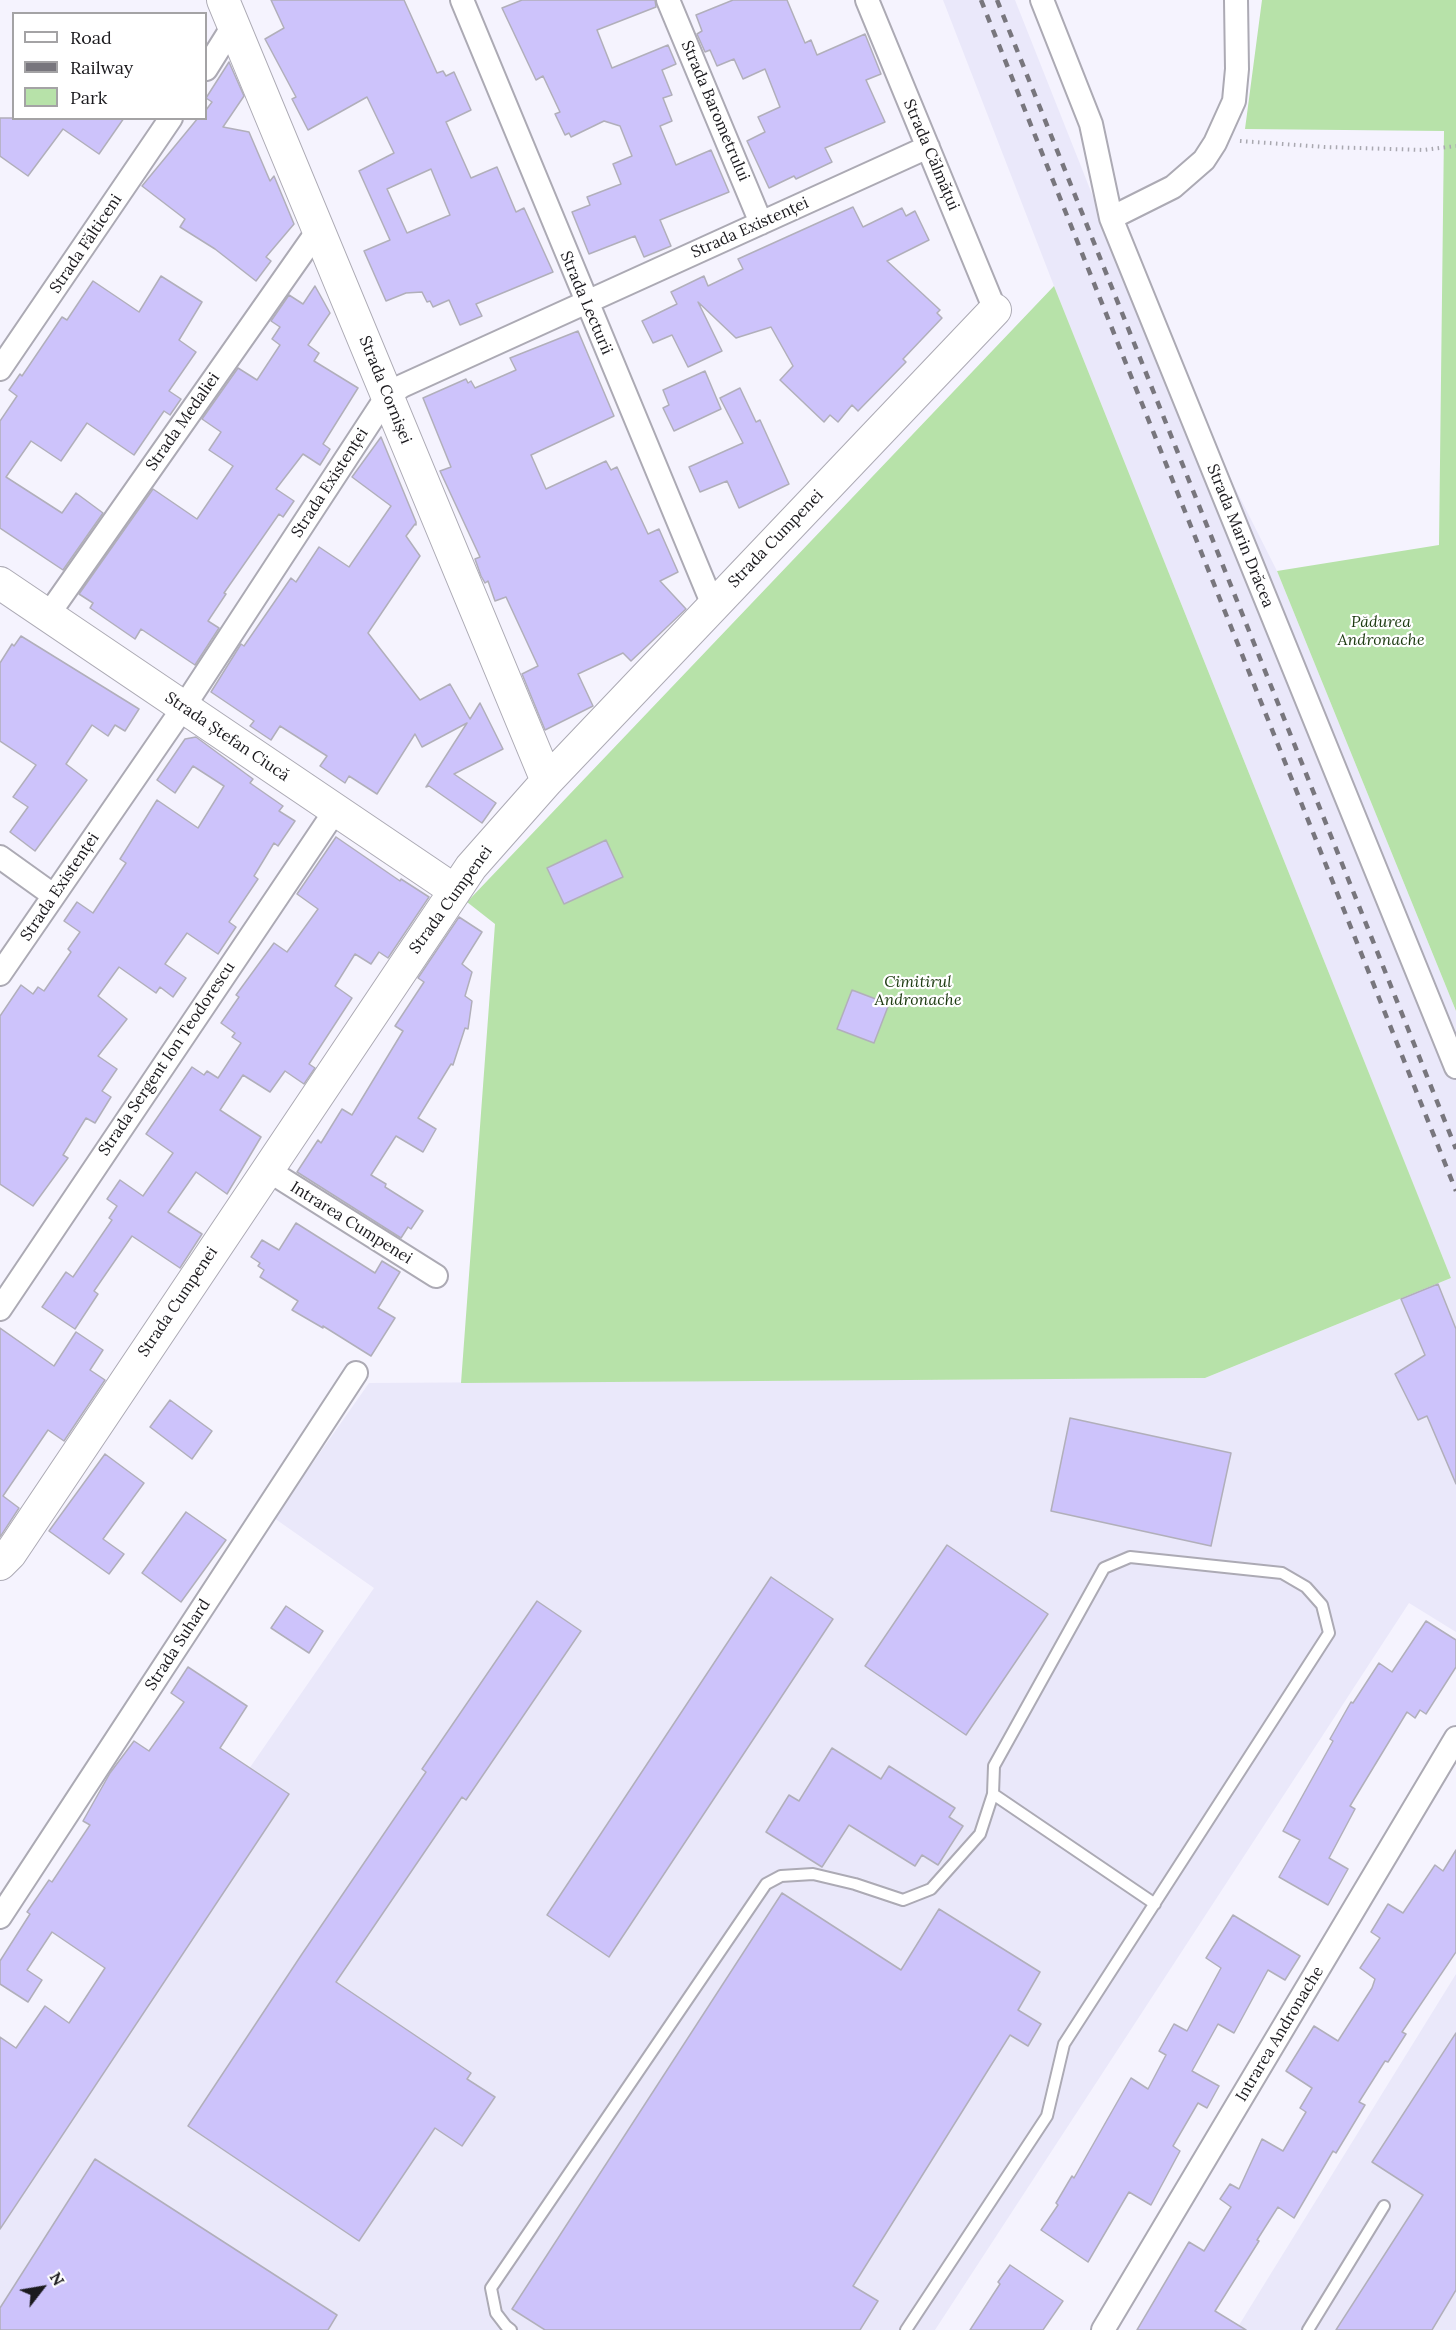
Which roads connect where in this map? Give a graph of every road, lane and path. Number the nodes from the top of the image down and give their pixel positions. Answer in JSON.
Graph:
{"nodes":[{"id":1,"x":462,"y":0,"type":"edge"},
{"id":2,"x":668,"y":0,"type":"edge"},
{"id":3,"x":867,"y":0,"type":"edge"},
{"id":4,"x":1042,"y":0,"type":"edge"},
{"id":5,"x":1236,"y":0,"type":"edge"},
{"id":6,"x":228,"y":13,"type":"edge"},
{"id":7,"x":207,"y":66,"type":"edge"},
{"id":8,"x":170,"y":120,"type":"edge"},
{"id":9,"x":1215,"y":143,"type":"junction"},
{"id":10,"x":1456,"y":146,"type":"edge"},
{"id":11,"x":928,"y":147,"type":"junction"},
{"id":12,"x":1111,"y":218,"type":"junction"},
{"id":13,"x":761,"y":223,"type":"junction"},
{"id":14,"x":319,"y":229,"type":"junction"},
{"id":15,"x":586,"y":302,"type":"junction"},
{"id":16,"x":995,"y":310,"type":"joint"},
{"id":17,"x":0,"y":369,"type":"edge"},
{"id":18,"x":387,"y":396,"type":"junction"},
{"id":19,"x":0,"y":583,"type":"edge"},
{"id":20,"x":713,"y":605,"type":"junction"},
{"id":21,"x":48,"y":615,"type":"junction"},
{"id":22,"x":183,"y":708,"type":"junction"},
{"id":23,"x":547,"y":781,"type":"junction"},
{"id":24,"x":335,"y":811,"type":"junction"},
{"id":25,"x":0,"y":857,"type":"edge"},
{"id":26,"x":454,"y":890,"type":"junction"},
{"id":27,"x":53,"y":895,"type":"junction"},
{"id":28,"x":0,"y":974,"type":"edge"},
{"id":29,"x":1456,"y":1067,"type":"edge"},
{"id":30,"x":266,"y":1169,"type":"junction"},
{"id":31,"x":436,"y":1276,"type":"dead end"},
{"id":32,"x":0,"y":1309,"type":"edge"},
{"id":33,"x":356,"y":1373,"type":"dead end"},
{"id":34,"x":0,"y":1564,"type":"edge"},
{"id":35,"x":1456,"y":1738,"type":"edge"},
{"id":36,"x":993,"y":1794,"type":"junction"},
{"id":37,"x":1155,"y":1904,"type":"junction"},
{"id":38,"x":0,"y":1917,"type":"edge"},
{"id":39,"x":1384,"y":2206,"type":"dead end"},
{"id":40,"x":511,"y":2330,"type":"edge"},
{"id":41,"x":906,"y":2330,"type":"edge"},
{"id":42,"x":1103,"y":2330,"type":"edge"},
{"id":43,"x":1308,"y":2330,"type":"edge"}],
"edges":[{"from":1,"to":15,"type":"street","name":"Strada Lecturii"},
{"from":2,"to":13,"type":"street","name":"Strada Barometrului"},
{"from":3,"to":11,"type":"street","name":"Strada Călmățui"},
{"from":4,"to":12,"type":"street","name":"Strada Marin Drăcea"},
{"from":5,"to":9,"type":"street"},
{"from":6,"to":7,"type":"street"},
{"from":6,"to":14,"type":"street","name":"Strada Cornișei"},
{"from":8,"to":17,"type":"street","name":"Strada Fălticeni"},
{"from":9,"to":10,"type":"path"},
{"from":9,"to":12,"type":"street"},
{"from":11,"to":13,"type":"street","name":"Strada Existenței"},
{"from":11,"to":16,"type":"street","name":"Strada Călmățui"},
{"from":12,"to":29,"type":"street","name":"Strada Marin Drăcea"},
{"from":13,"to":15,"type":"street","name":"Strada Existenței"},
{"from":14,"to":18,"type":"street","name":"Strada Cornișei"},
{"from":14,"to":21,"type":"street","name":"Strada Medaliei"},
{"from":15,"to":18,"type":"street","name":"Strada Existenței"},
{"from":15,"to":20,"type":"street","name":"Strada Lecturii"},
{"from":16,"to":20,"type":"street","name":"Strada Cumpenei"},
{"from":18,"to":22,"type":"street","name":"Strada Existenței"},
{"from":18,"to":23,"type":"street","name":"Strada Cornișei"},
{"from":19,"to":21,"type":"street","name":"Strada Ștefan Ciucă"},
{"from":20,"to":23,"type":"street","name":"Strada Cumpenei"},
{"from":21,"to":22,"type":"street","name":"Strada Ștefan Ciucă"},
{"from":22,"to":24,"type":"street","name":"Strada Ștefan Ciucă"},
{"from":22,"to":27,"type":"street","name":"Strada Existenței"},
{"from":23,"to":26,"type":"street","name":"Strada Cumpenei"},
{"from":24,"to":26,"type":"street","name":"Strada Ștefan Ciucă"},
{"from":24,"to":32,"type":"street","name":"Strada Sergent Ion Teodorescu"},
{"from":25,"to":27,"type":"street"},
{"from":26,"to":30,"type":"street","name":"Strada Cumpenei"},
{"from":27,"to":28,"type":"street","name":"Strada Existenței"},
{"from":30,"to":31,"type":"street","name":"Intrarea Cumpenei"},
{"from":30,"to":34,"type":"street","name":"Strada Cumpenei"},
{"from":33,"to":38,"type":"street","name":"Strada Suhard"},
{"from":35,"to":42,"type":"street","name":"Intrarea Andronache"},
{"from":36,"to":37,"type":"lane"},
{"from":36,"to":37,"type":"lane"},
{"from":36,"to":40,"type":"lane"},
{"from":37,"to":41,"type":"lane"},
{"from":39,"to":43,"type":"lane"}]}
